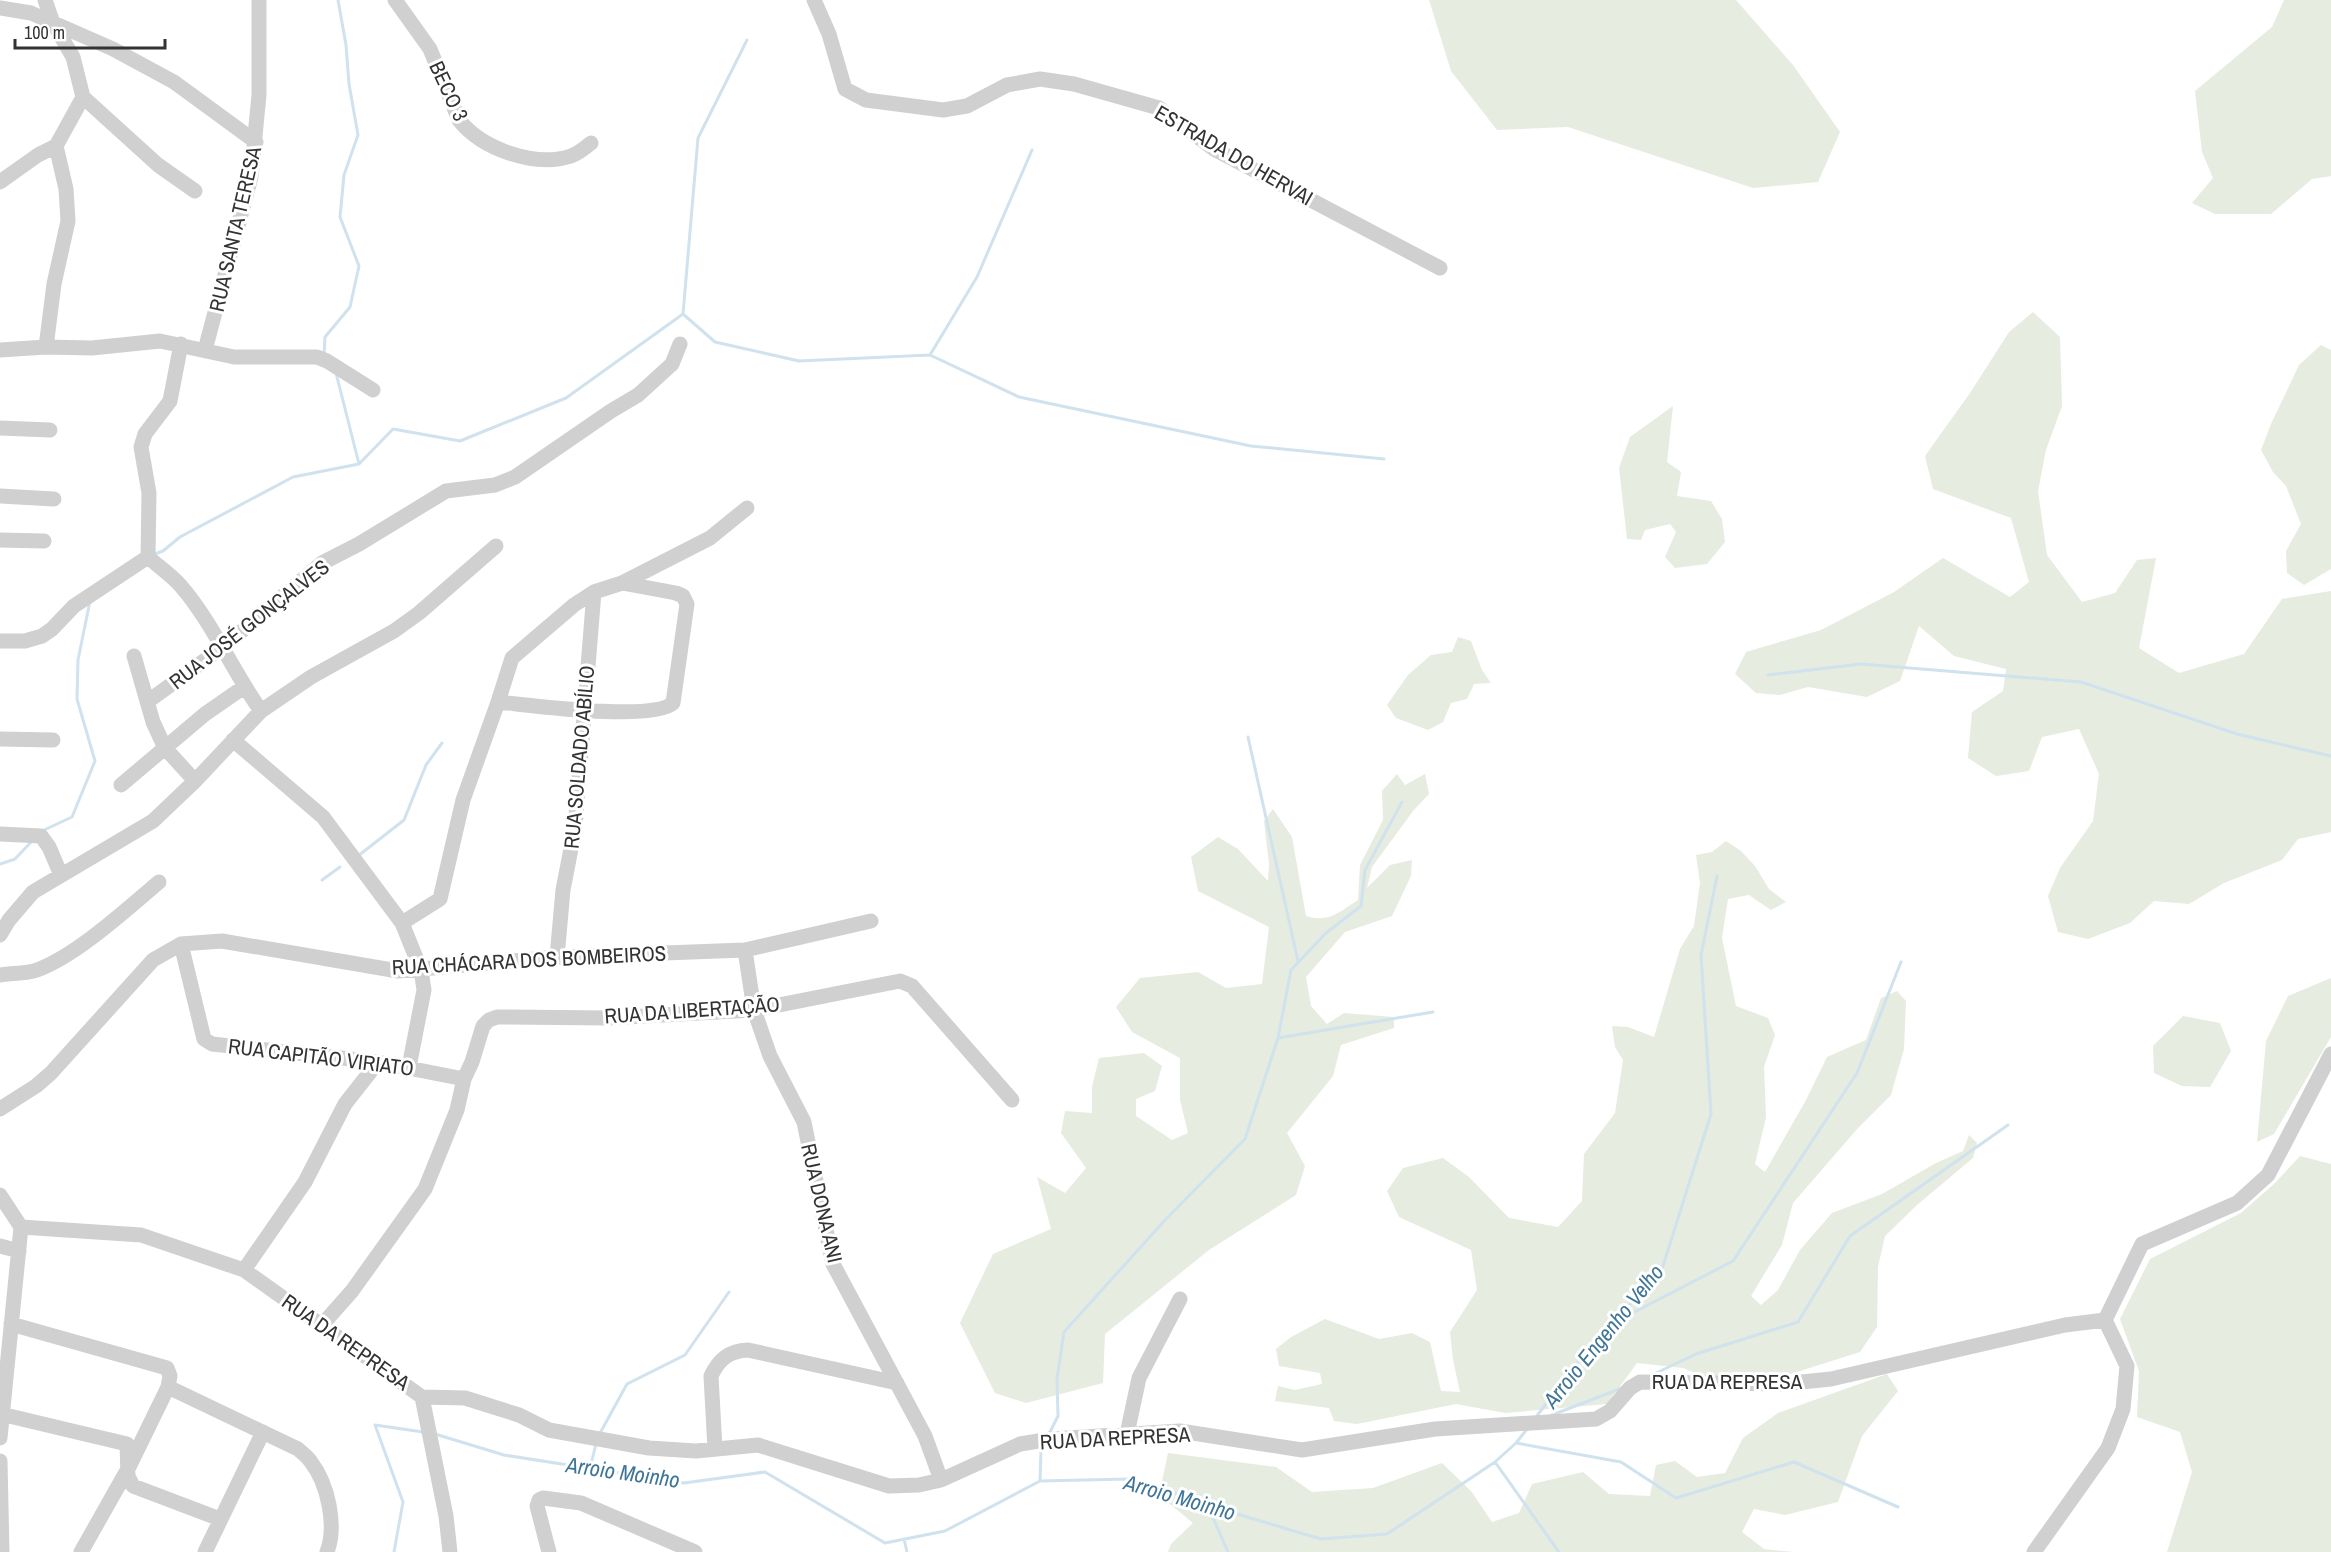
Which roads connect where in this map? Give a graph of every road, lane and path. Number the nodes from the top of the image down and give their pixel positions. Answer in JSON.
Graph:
{"nodes":[{"id":1,"x":45,"y":0,"type":"edge"},
{"id":2,"x":259,"y":0,"type":"edge"},
{"id":3,"x":395,"y":0,"type":"edge"},
{"id":4,"x":814,"y":0,"type":"edge"},
{"id":5,"x":0,"y":8,"type":"edge"},
{"id":6,"x":53,"y":23,"type":"junction"},
{"id":7,"x":83,"y":97,"type":"junction"},
{"id":8,"x":256,"y":142,"type":"junction"},
{"id":9,"x":591,"y":143,"type":"dead end"},
{"id":10,"x":56,"y":146,"type":"junction"},
{"id":11,"x":0,"y":182,"type":"edge"},
{"id":12,"x":195,"y":191,"type":"dead end"},
{"id":13,"x":1440,"y":268,"type":"dead end"},
{"id":14,"x":181,"y":344,"type":"junction"},
{"id":15,"x":680,"y":344,"type":"dead end"},
{"id":16,"x":46,"y":347,"type":"junction"},
{"id":17,"x":0,"y":350,"type":"edge"},
{"id":18,"x":205,"y":350,"type":"junction"},
{"id":19,"x":373,"y":390,"type":"dead end"},
{"id":20,"x":0,"y":428,"type":"edge"},
{"id":21,"x":50,"y":430,"type":"dead end"},
{"id":22,"x":0,"y":496,"type":"edge"},
{"id":23,"x":54,"y":499,"type":"dead end"},
{"id":24,"x":747,"y":508,"type":"dead end"},
{"id":25,"x":0,"y":540,"type":"edge"},
{"id":26,"x":44,"y":541,"type":"dead end"},
{"id":27,"x":496,"y":546,"type":"dead end"},
{"id":28,"x":148,"y":557,"type":"junction"},
{"id":29,"x":622,"y":583,"type":"junction"},
{"id":30,"x":594,"y":592,"type":"junction"},
{"id":31,"x":0,"y":641,"type":"edge"},
{"id":32,"x":224,"y":647,"type":"junction"},
{"id":33,"x":134,"y":656,"type":"dead end"},
{"id":34,"x":244,"y":687,"type":"junction"},
{"id":35,"x":147,"y":702,"type":"junction"},
{"id":36,"x":498,"y":702,"type":"junction"},
{"id":37,"x":261,"y":711,"type":"junction"},
{"id":38,"x":583,"y":711,"type":"junction"},
{"id":39,"x":0,"y":739,"type":"edge"},
{"id":40,"x":53,"y":740,"type":"dead end"},
{"id":41,"x":233,"y":740,"type":"junction"},
{"id":42,"x":165,"y":748,"type":"junction"},
{"id":43,"x":195,"y":781,"type":"junction"},
{"id":44,"x":121,"y":785,"type":"dead end"},
{"id":45,"x":0,"y":834,"type":"edge"},
{"id":46,"x":61,"y":875,"type":"junction"},
{"id":47,"x":159,"y":882,"type":"dead end"},
{"id":48,"x":871,"y":921,"type":"dead end"},
{"id":49,"x":402,"y":923,"type":"junction"},
{"id":50,"x":0,"y":935,"type":"edge"},
{"id":51,"x":181,"y":944,"type":"junction"},
{"id":52,"x":745,"y":950,"type":"junction"},
{"id":53,"x":557,"y":957,"type":"junction"},
{"id":54,"x":421,"y":970,"type":"junction"},
{"id":55,"x":0,"y":975,"type":"edge"},
{"id":56,"x":754,"y":1010,"type":"junction"},
{"id":57,"x":2331,"y":1054,"type":"edge"},
{"id":58,"x":378,"y":1062,"type":"junction"},
{"id":59,"x":409,"y":1067,"type":"junction"},
{"id":60,"x":464,"y":1079,"type":"junction"},
{"id":61,"x":1012,"y":1101,"type":"dead end"},
{"id":62,"x":0,"y":1109,"type":"edge"},
{"id":63,"x":0,"y":1195,"type":"edge"},
{"id":64,"x":21,"y":1227,"type":"junction"},
{"id":65,"x":0,"y":1246,"type":"edge"},
{"id":66,"x":19,"y":1251,"type":"junction"},
{"id":67,"x":244,"y":1270,"type":"junction"},
{"id":68,"x":1180,"y":1299,"type":"dead end"},
{"id":69,"x":2105,"y":1320,"type":"junction"},
{"id":70,"x":11,"y":1324,"type":"junction"},
{"id":71,"x":321,"y":1326,"type":"junction"},
{"id":72,"x":4,"y":1356,"type":"edge"},
{"id":73,"x":897,"y":1383,"type":"junction"},
{"id":74,"x":168,"y":1387,"type":"junction"},
{"id":75,"x":422,"y":1397,"type":"junction"},
{"id":76,"x":2,"y":1414,"type":"junction"},
{"id":77,"x":262,"y":1432,"type":"junction"},
{"id":78,"x":1127,"y":1434,"type":"junction"},
{"id":79,"x":0,"y":1438,"type":"edge"},
{"id":80,"x":715,"y":1449,"type":"junction"},
{"id":81,"x":0,"y":1461,"type":"edge"},
{"id":82,"x":129,"y":1467,"type":"junction"},
{"id":83,"x":941,"y":1480,"type":"junction"},
{"id":84,"x":220,"y":1519,"type":"junction"},
{"id":85,"x":2,"y":1552,"type":"edge"},
{"id":86,"x":81,"y":1552,"type":"edge"},
{"id":87,"x":205,"y":1552,"type":"edge"},
{"id":88,"x":327,"y":1552,"type":"edge"},
{"id":89,"x":450,"y":1552,"type":"edge"},
{"id":90,"x":549,"y":1552,"type":"edge"},
{"id":91,"x":695,"y":1552,"type":"edge"},
{"id":92,"x":2034,"y":1552,"type":"edge"}],
"edges":[{"from":1,"to":6,"type":"street"},
{"from":2,"to":8,"type":"street","name":"RUA SANTA TERESA"},
{"from":3,"to":9,"type":"street","name":"BECO 3"},
{"from":4,"to":13,"type":"street","name":"ESTRADA DO HERVAI"},
{"from":5,"to":6,"type":"street"},
{"from":6,"to":7,"type":"street"},
{"from":6,"to":8,"type":"street"},
{"from":7,"to":10,"type":"street"},
{"from":7,"to":12,"type":"street"},
{"from":8,"to":18,"type":"street","name":"RUA SANTA TERESA"},
{"from":10,"to":11,"type":"street"},
{"from":10,"to":16,"type":"street"},
{"from":14,"to":16,"type":"street"},
{"from":14,"to":18,"type":"street"},
{"from":14,"to":28,"type":"street"},
{"from":15,"to":32,"type":"street","name":"RUA JOSÉ GONÇALVES"},
{"from":16,"to":17,"type":"street"},
{"from":18,"to":19,"type":"street"},
{"from":20,"to":21,"type":"street"},
{"from":22,"to":23,"type":"street"},
{"from":24,"to":29,"type":"street"},
{"from":25,"to":26,"type":"street"},
{"from":27,"to":37,"type":"street"},
{"from":28,"to":31,"type":"street"},
{"from":28,"to":32,"type":"street"},
{"from":29,"to":30,"type":"street"},
{"from":29,"to":38,"type":"street"},
{"from":30,"to":36,"type":"street"},
{"from":30,"to":38,"type":"street","name":"RUA SOLDADO ABÍLIO"},
{"from":32,"to":34,"type":"street"},
{"from":32,"to":35,"type":"street","name":"RUA JOSÉ GONÇALVES"},
{"from":33,"to":35,"type":"street"},
{"from":34,"to":37,"type":"street"},
{"from":34,"to":42,"type":"street"},
{"from":35,"to":42,"type":"street"},
{"from":36,"to":38,"type":"street"},
{"from":36,"to":49,"type":"street"},
{"from":37,"to":41,"type":"street"},
{"from":38,"to":53,"type":"street","name":"RUA SOLDADO ABÍLIO"},
{"from":39,"to":40,"type":"street"},
{"from":41,"to":43,"type":"street"},
{"from":41,"to":49,"type":"street"},
{"from":42,"to":43,"type":"street"},
{"from":42,"to":44,"type":"street"},
{"from":43,"to":46,"type":"street"},
{"from":45,"to":46,"type":"street"},
{"from":46,"to":50,"type":"street"},
{"from":47,"to":55,"type":"street"},
{"from":48,"to":52,"type":"street","name":"RUA CHÁCARA DOS BOMBEIROS"},
{"from":49,"to":54,"type":"street"},
{"from":51,"to":54,"type":"street","name":"RUA CHÁCARA DOS BOMBEIROS"},
{"from":51,"to":58,"type":"street","name":"RUA CAPITÃO VIRIATO"},
{"from":51,"to":62,"type":"street","name":"RUA CHÁCARA DOS BOMBEIROS"},
{"from":52,"to":53,"type":"street","name":"RUA CHÁCARA DOS BOMBEIROS"},
{"from":52,"to":56,"type":"street","name":"RUA DONA ANI"},
{"from":53,"to":54,"type":"street","name":"RUA CHÁCARA DOS BOMBEIROS"},
{"from":54,"to":59,"type":"street"},
{"from":56,"to":60,"type":"street","name":"RUA DA LIBERTAÇÃO"},
{"from":56,"to":61,"type":"street","name":"RUA DA LIBERTAÇÃO"},
{"from":56,"to":73,"type":"street","name":"RUA DONA ANI"},
{"from":57,"to":69,"type":"street"},
{"from":58,"to":59,"type":"street","name":"RUA CAPITÃO VIRIATO"},
{"from":58,"to":67,"type":"street"},
{"from":59,"to":60,"type":"street","name":"RUA CAPITÃO VIRIATO"},
{"from":60,"to":71,"type":"street","name":"RUA DA LIBERTAÇÃO"},
{"from":63,"to":64,"type":"street"},
{"from":64,"to":66,"type":"street"},
{"from":64,"to":67,"type":"street","name":"RUA DA REPRESA"},
{"from":65,"to":66,"type":"street"},
{"from":66,"to":70,"type":"street"},
{"from":67,"to":71,"type":"street","name":"RUA DA REPRESA"},
{"from":68,"to":78,"type":"street"},
{"from":69,"to":78,"type":"street","name":"RUA DA REPRESA"},
{"from":69,"to":92,"type":"street"},
{"from":70,"to":72,"type":"street"},
{"from":70,"to":74,"type":"street"},
{"from":71,"to":75,"type":"street","name":"RUA DA REPRESA"},
{"from":72,"to":76,"type":"street"},
{"from":73,"to":80,"type":"street"},
{"from":73,"to":83,"type":"street","name":"RUA DONA ANI"},
{"from":74,"to":77,"type":"street"},
{"from":74,"to":82,"type":"street"},
{"from":75,"to":80,"type":"street","name":"RUA DA REPRESA"},
{"from":75,"to":89,"type":"street"},
{"from":76,"to":79,"type":"street"},
{"from":76,"to":82,"type":"street"},
{"from":77,"to":84,"type":"street"},
{"from":77,"to":88,"type":"street"},
{"from":78,"to":83,"type":"street","name":"RUA DA REPRESA"},
{"from":80,"to":83,"type":"street","name":"RUA DA REPRESA"},
{"from":81,"to":85,"type":"street"},
{"from":82,"to":84,"type":"street"},
{"from":82,"to":86,"type":"street"},
{"from":84,"to":87,"type":"street"},
{"from":90,"to":91,"type":"street"}]}
